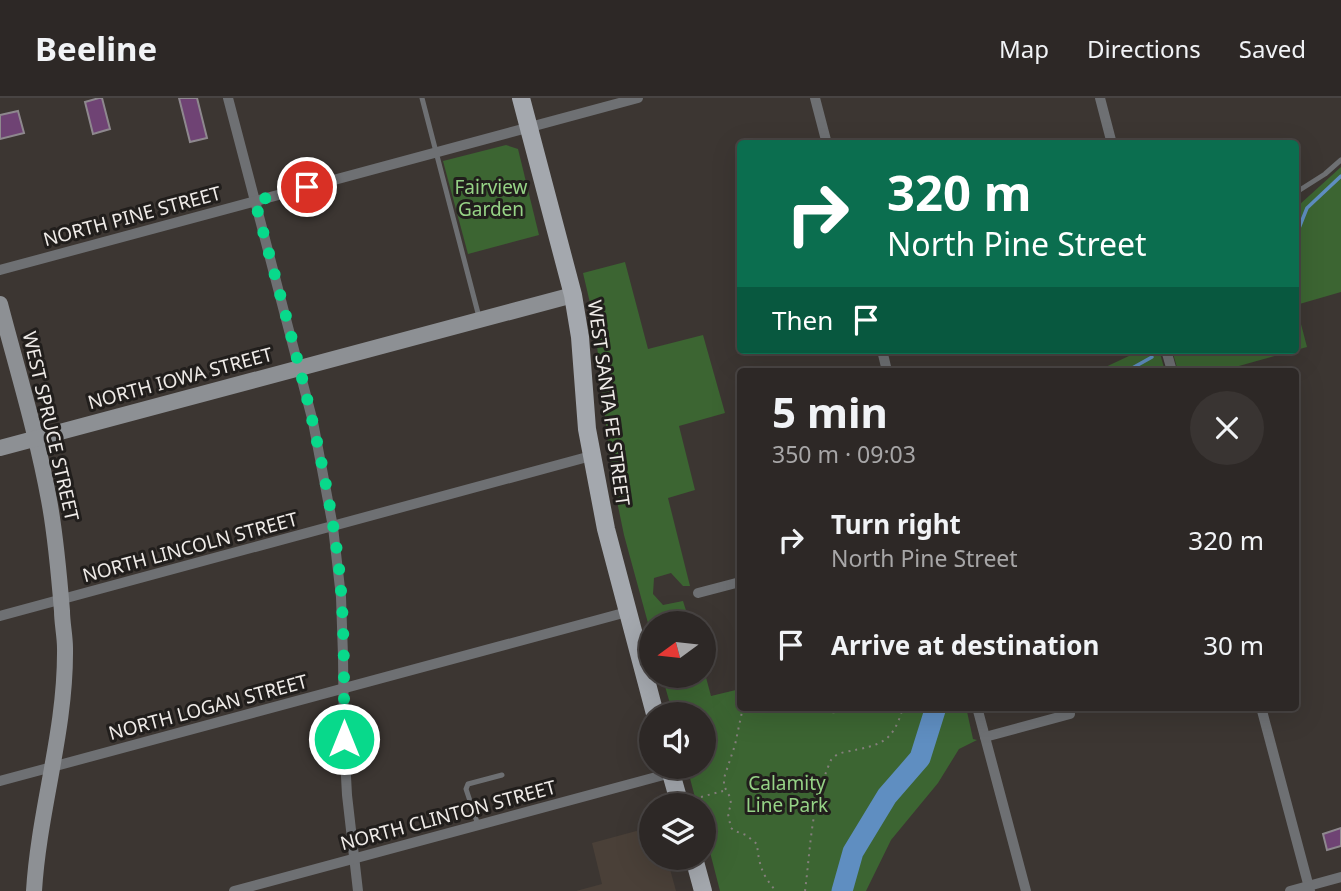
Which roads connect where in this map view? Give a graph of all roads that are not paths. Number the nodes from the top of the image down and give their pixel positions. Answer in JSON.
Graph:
{"nodes":[{"id":1,"x":228,"y":98,"type":"edge"},
{"id":2,"x":422,"y":98,"type":"edge"},
{"id":3,"x":521,"y":98,"type":"edge"},
{"id":4,"x":638,"y":98,"type":"edge"},
{"id":5,"x":815,"y":98,"type":"edge"},
{"id":6,"x":1100,"y":98,"type":"edge"},
{"id":7,"x":621,"y":100,"type":"edge"},
{"id":8,"x":530,"y":127,"type":"junction"},
{"id":9,"x":826,"y":140,"type":"edge"},
{"id":10,"x":1111,"y":140,"type":"edge"},
{"id":11,"x":437,"y":152,"type":"junction"},
{"id":12,"x":1341,"y":160,"type":"edge"},
{"id":13,"x":1299,"y":190,"type":"edge"},
{"id":14,"x":255,"y":201,"type":"junction"},
{"id":15,"x":0,"y":270,"type":"edge"},
{"id":16,"x":573,"y":295,"type":"junction"},
{"id":17,"x":0,"y":304,"type":"edge"},
{"id":18,"x":480,"y":320,"type":"junction"},
{"id":19,"x":300,"y":368,"type":"junction"},
{"id":20,"x":35,"y":439,"type":"junction"},
{"id":21,"x":0,"y":448,"type":"edge"},
{"id":22,"x":591,"y":456,"type":"junction"},
{"id":23,"x":333,"y":527,"type":"junction"},
{"id":24,"x":737,"y":583,"type":"edge"},
{"id":25,"x":698,"y":593,"type":"dead end"},
{"id":26,"x":61,"y":600,"type":"junction"},
{"id":27,"x":627,"y":612,"type":"junction"},
{"id":28,"x":0,"y":616,"type":"edge"},
{"id":29,"x":344,"y":688,"type":"junction"},
{"id":30,"x":652,"y":702,"type":"edge"},
{"id":31,"x":978,"y":711,"type":"edge"},
{"id":32,"x":1262,"y":711,"type":"edge"},
{"id":33,"x":1070,"y":714,"type":"dead end"},
{"id":34,"x":985,"y":737,"type":"junction"},
{"id":35,"x":53,"y":767,"type":"junction"},
{"id":36,"x":502,"y":775,"type":"dead end"},
{"id":37,"x":639,"y":779,"type":"edge"},
{"id":38,"x":0,"y":781,"type":"edge"},
{"id":39,"x":478,"y":825,"type":"junction"},
{"id":40,"x":354,"y":860,"type":"junction"},
{"id":41,"x":697,"y":870,"type":"edge"},
{"id":42,"x":1341,"y":877,"type":"edge"},
{"id":43,"x":1309,"y":888,"type":"edge"},
{"id":44,"x":34,"y":891,"type":"edge"},
{"id":45,"x":234,"y":891,"type":"edge"},
{"id":46,"x":358,"y":891,"type":"edge"},
{"id":47,"x":703,"y":891,"type":"edge"},
{"id":48,"x":1026,"y":891,"type":"edge"},
{"id":49,"x":1290,"y":891,"type":"edge"}],
"edges":[{"from":1,"to":14,"type":"street"},
{"from":2,"to":11,"type":"lane"},
{"from":3,"to":8,"type":"main road","name":"WEST SANTA FE STREET"},
{"from":4,"to":7,"type":"street","name":"NORTH PINE STREET"},
{"from":5,"to":9,"type":"street"},
{"from":6,"to":10,"type":"street"},
{"from":7,"to":8,"type":"street","name":"NORTH PINE STREET"},
{"from":8,"to":11,"type":"street","name":"NORTH PINE STREET"},
{"from":8,"to":16,"type":"main road","name":"WEST SANTA FE STREET"},
{"from":11,"to":14,"type":"street","name":"NORTH PINE STREET"},
{"from":11,"to":18,"type":"lane"},
{"from":12,"to":13,"type":"lane"},
{"from":14,"to":15,"type":"street","name":"NORTH PINE STREET"},
{"from":14,"to":19,"type":"street"},
{"from":16,"to":18,"type":"street","name":"NORTH IOWA STREET"},
{"from":16,"to":22,"type":"main road","name":"WEST SANTA FE STREET"},
{"from":17,"to":20,"type":"street","name":"WEST SPRUCE STREET"},
{"from":18,"to":19,"type":"street","name":"NORTH IOWA STREET"},
{"from":19,"to":20,"type":"street","name":"NORTH IOWA STREET"},
{"from":19,"to":23,"type":"street"},
{"from":20,"to":21,"type":"street","name":"NORTH IOWA STREET"},
{"from":20,"to":26,"type":"street","name":"WEST SPRUCE STREET"},
{"from":22,"to":23,"type":"street","name":"NORTH LINCOLN STREET"},
{"from":22,"to":27,"type":"main road","name":"WEST SANTA FE STREET"},
{"from":23,"to":26,"type":"street","name":"NORTH LINCOLN STREET"},
{"from":23,"to":29,"type":"street"},
{"from":24,"to":25,"type":"street"},
{"from":26,"to":28,"type":"street","name":"NORTH LINCOLN STREET"},
{"from":26,"to":35,"type":"street","name":"WEST SPRUCE STREET"},
{"from":27,"to":29,"type":"street","name":"NORTH LOGAN STREET"},
{"from":27,"to":30,"type":"main road","name":"WEST SANTA FE STREET"},
{"from":29,"to":35,"type":"street","name":"NORTH LOGAN STREET"},
{"from":29,"to":40,"type":"street"},
{"from":31,"to":34,"type":"street"},
{"from":32,"to":43,"type":"street"},
{"from":33,"to":34,"type":"street"},
{"from":34,"to":48,"type":"street"},
{"from":35,"to":38,"type":"street","name":"NORTH LOGAN STREET"},
{"from":35,"to":44,"type":"street","name":"WEST SPRUCE STREET"},
{"from":36,"to":39,"type":"lane"},
{"from":37,"to":39,"type":"street","name":"NORTH CLINTON STREET"},
{"from":39,"to":40,"type":"street","name":"NORTH CLINTON STREET"},
{"from":40,"to":45,"type":"street","name":"NORTH CLINTON STREET"},
{"from":40,"to":46,"type":"street"},
{"from":41,"to":47,"type":"main road"},
{"from":42,"to":43,"type":"street"},
{"from":43,"to":49,"type":"street"}]}
